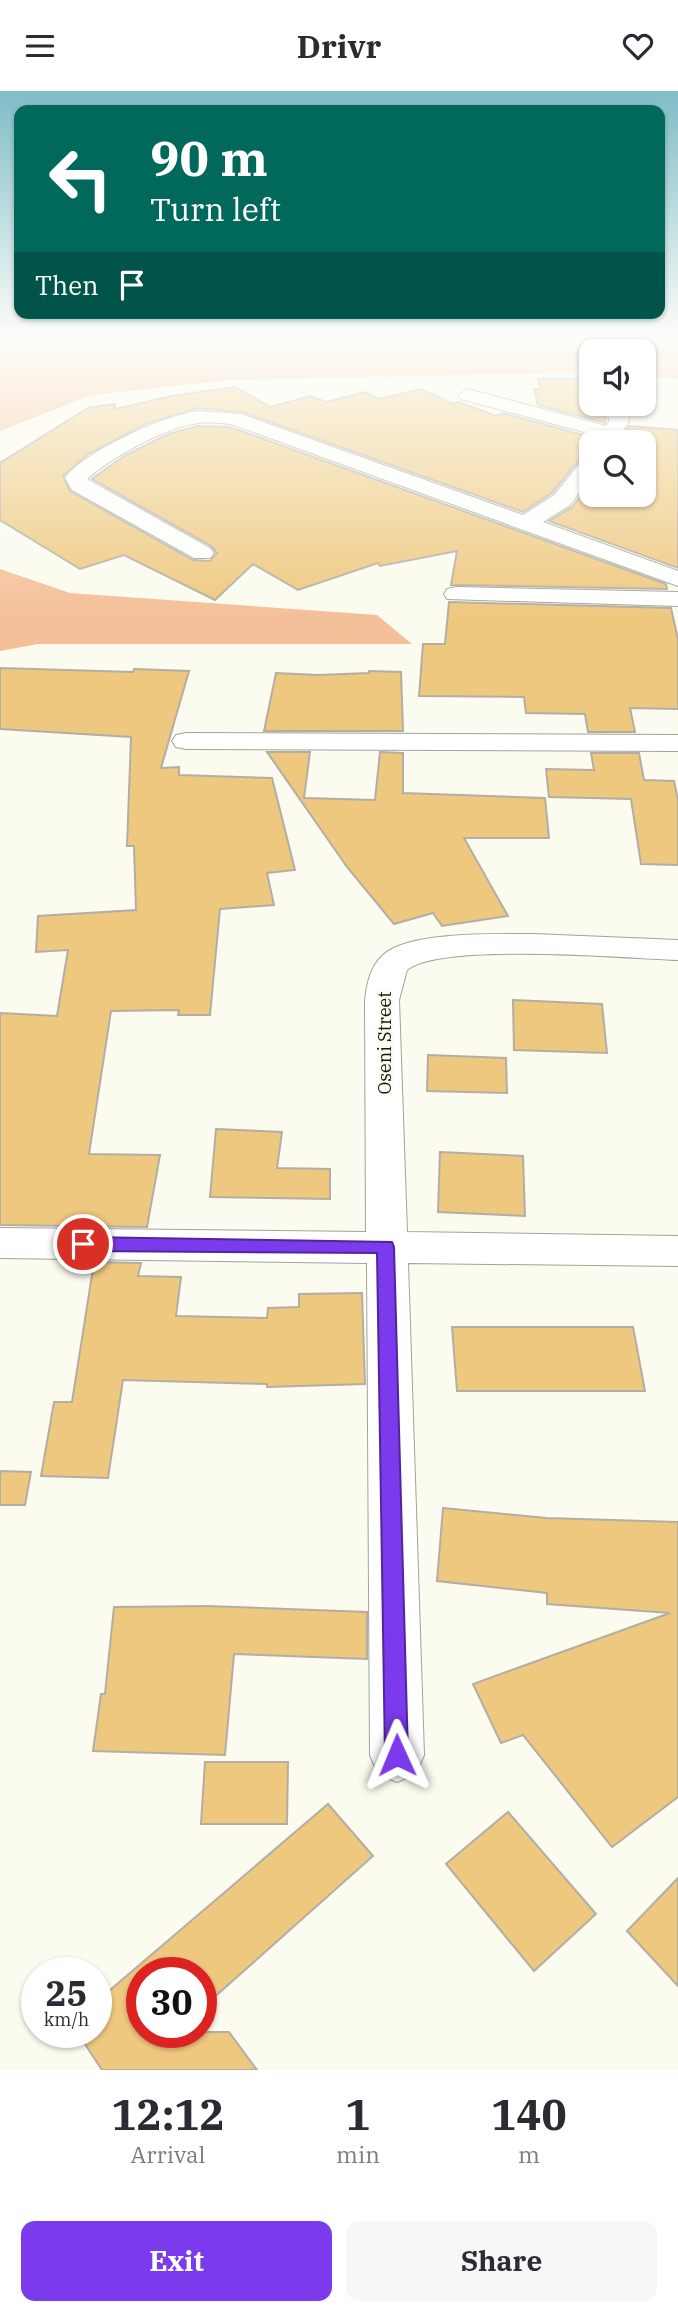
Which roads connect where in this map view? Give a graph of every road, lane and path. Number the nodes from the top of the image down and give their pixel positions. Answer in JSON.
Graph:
{"nodes":[{"id":1,"x":160,"y":430,"type":"edge"},
{"id":2,"x":268,"y":430,"type":"edge"},
{"id":3,"x":579,"y":478,"type":"edge"},
{"id":4,"x":525,"y":524,"type":"junction"},
{"id":5,"x":202,"y":553,"type":"dead end"},
{"id":6,"x":678,"y":579,"type":"edge"},
{"id":7,"x":456,"y":594,"type":"dead end"},
{"id":8,"x":678,"y":599,"type":"edge"},
{"id":9,"x":186,"y":741,"type":"dead end"},
{"id":10,"x":678,"y":743,"type":"edge"},
{"id":11,"x":678,"y":950,"type":"edge"},
{"id":12,"x":0,"y":1243,"type":"edge"},
{"id":13,"x":386,"y":1247,"type":"junction"},
{"id":14,"x":678,"y":1251,"type":"edge"},
{"id":15,"x":397,"y":1755,"type":"dead end"}],
"edges":[{"from":1,"to":5,"type":"street"},
{"from":2,"to":4,"type":"street"},
{"from":3,"to":4,"type":"street"},
{"from":4,"to":6,"type":"street"},
{"from":7,"to":8,"type":"street"},
{"from":9,"to":10,"type":"street"},
{"from":11,"to":13,"type":"street","name":"Oseni Street"},
{"from":12,"to":13,"type":"street"},
{"from":13,"to":14,"type":"street"},
{"from":13,"to":15,"type":"street"}]}
